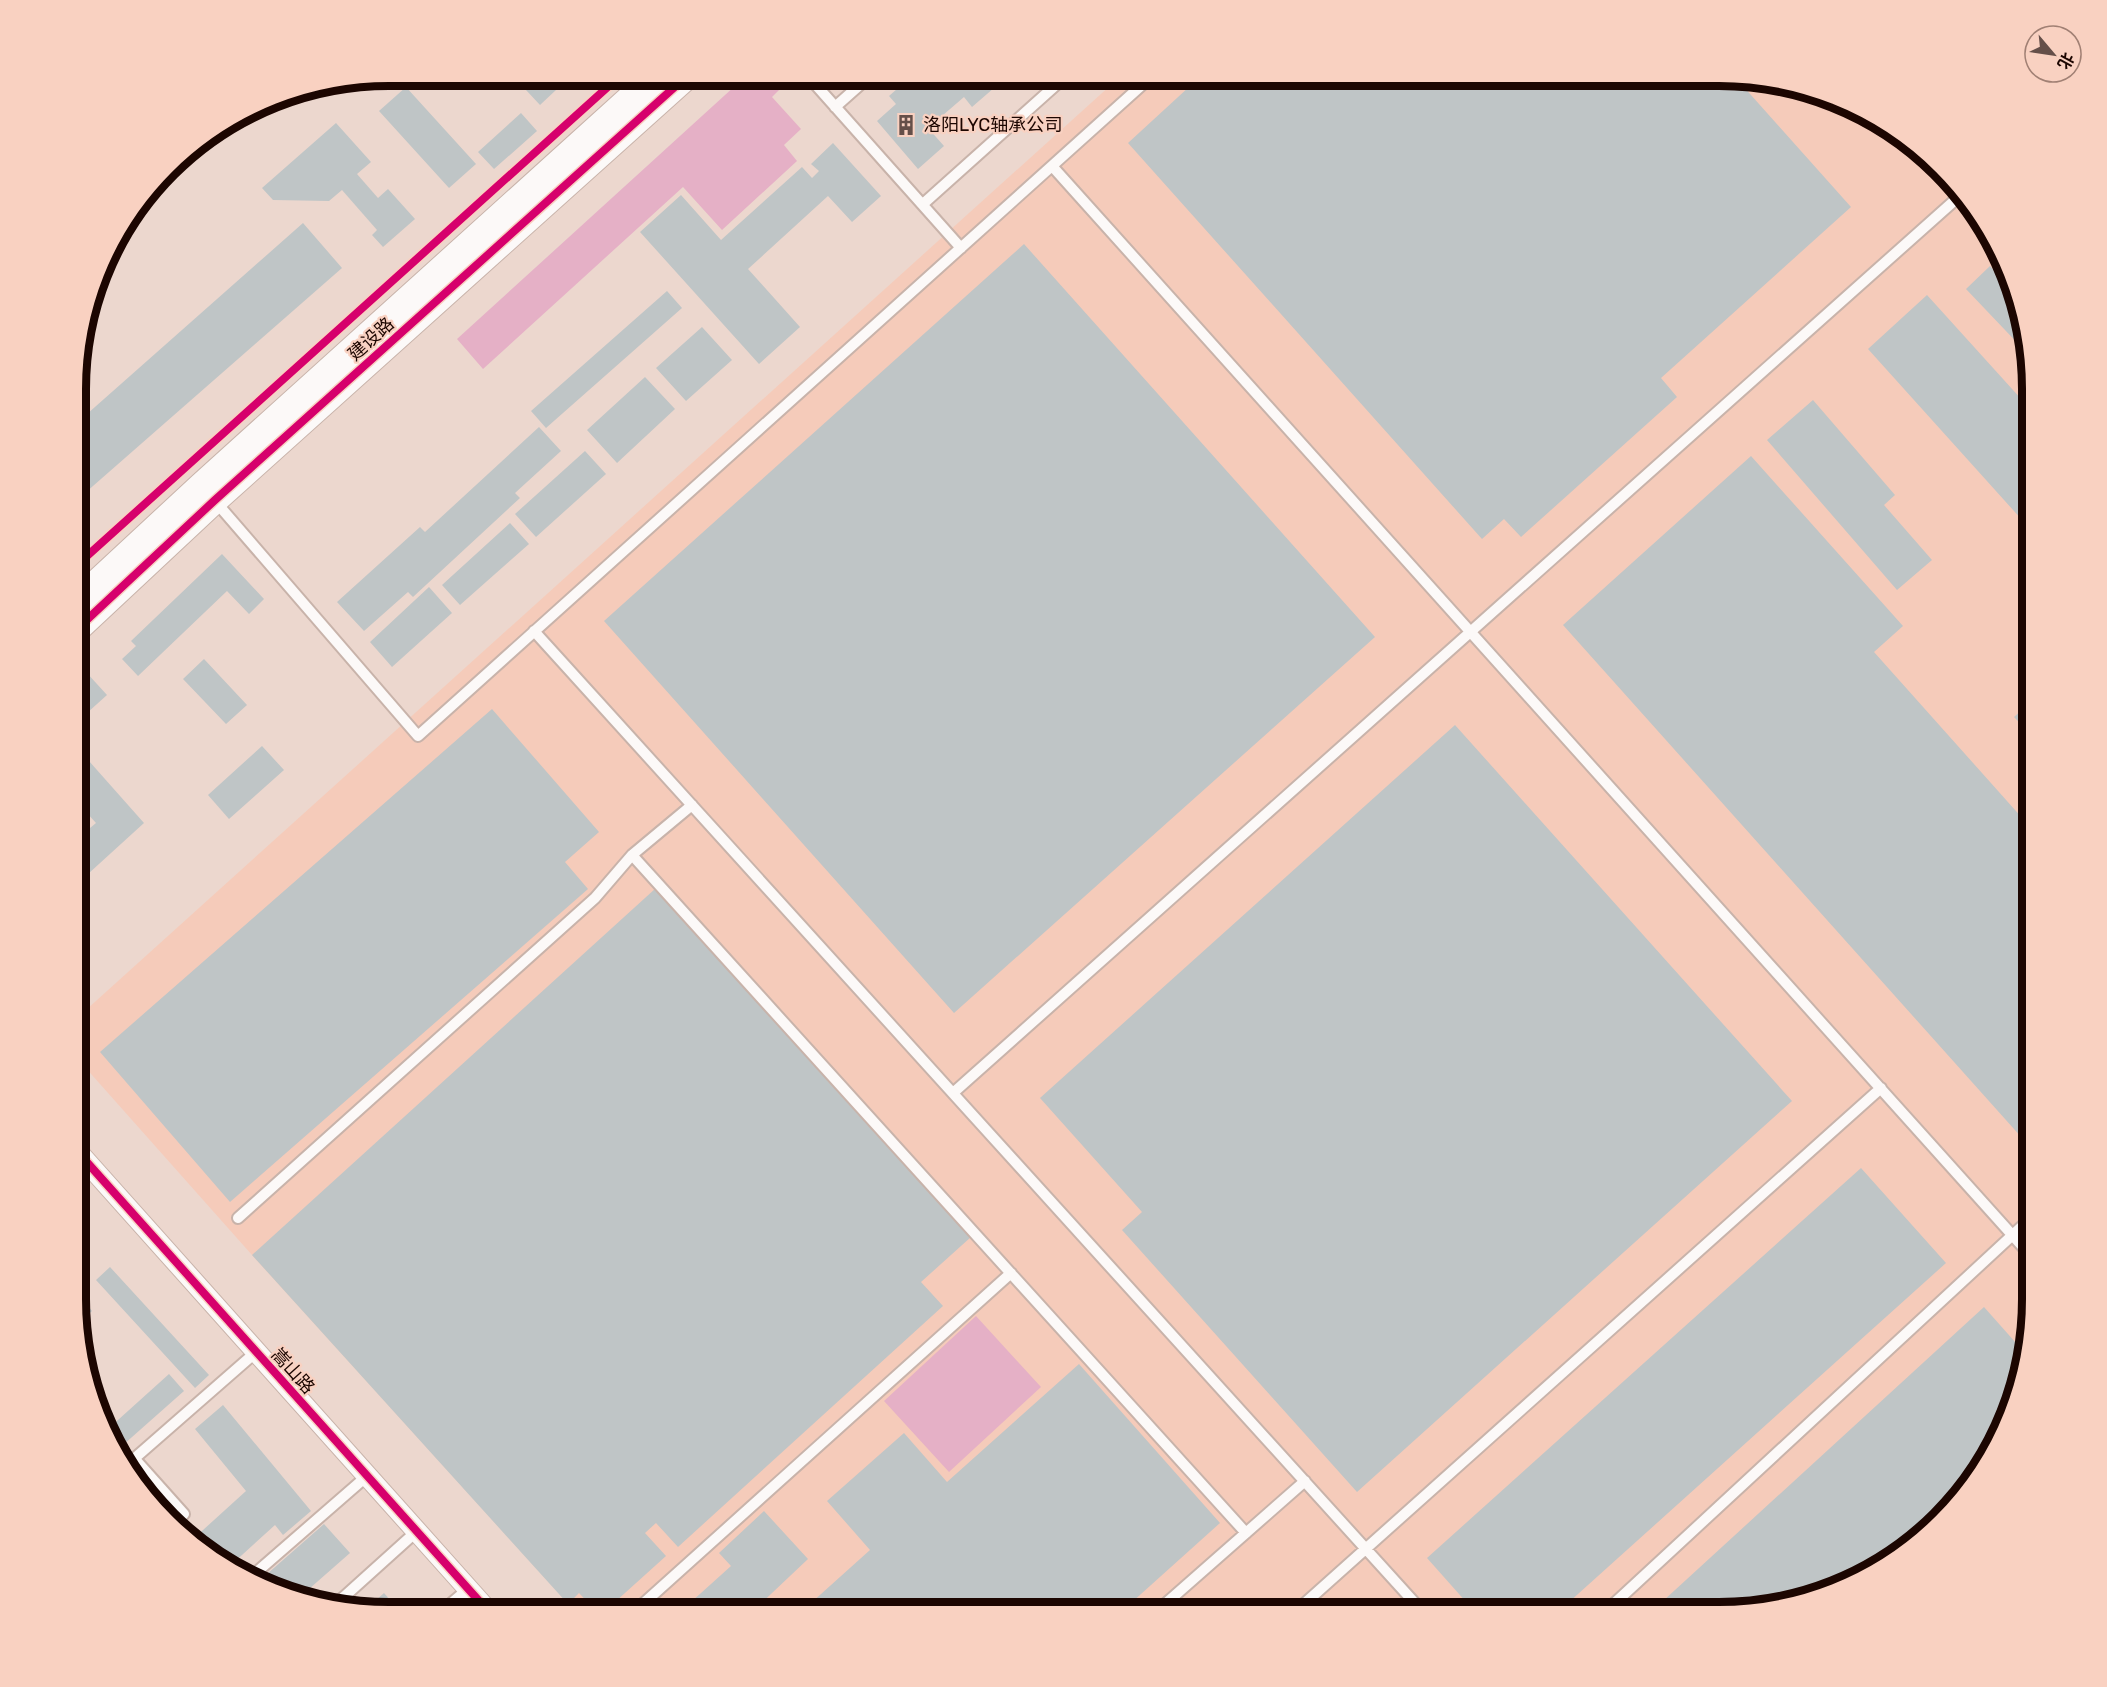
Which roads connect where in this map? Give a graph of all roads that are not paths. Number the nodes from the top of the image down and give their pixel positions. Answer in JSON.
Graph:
{"nodes":[{"id":1,"x":645,"y":85,"type":"edge"},
{"id":2,"x":676,"y":85,"type":"edge"},
{"id":3,"x":816,"y":85,"type":"edge"},
{"id":4,"x":860,"y":85,"type":"edge"},
{"id":5,"x":1056,"y":85,"type":"edge"},
{"id":6,"x":1135,"y":85,"type":"edge"},
{"id":7,"x":835,"y":107,"type":"junction"},
{"id":8,"x":1052,"y":166,"type":"junction"},
{"id":9,"x":1955,"y":200,"type":"edge"},
{"id":10,"x":923,"y":204,"type":"junction"},
{"id":11,"x":961,"y":248,"type":"junction"},
{"id":12,"x":208,"y":492,"type":"junction"},
{"id":13,"x":85,"y":594,"type":"edge"},
{"id":14,"x":85,"y":621,"type":"edge"},
{"id":15,"x":534,"y":631,"type":"junction"},
{"id":16,"x":1471,"y":632,"type":"junction"},
{"id":17,"x":692,"y":805,"type":"junction"},
{"id":18,"x":632,"y":855,"type":"junction"},
{"id":19,"x":1881,"y":1088,"type":"junction"},
{"id":20,"x":953,"y":1093,"type":"junction"},
{"id":21,"x":85,"y":1167,"type":"edge"},
{"id":22,"x":238,"y":1218,"type":"dead end"},
{"id":23,"x":2022,"y":1226,"type":"edge"},
{"id":24,"x":2013,"y":1235,"type":"junction"},
{"id":25,"x":2022,"y":1246,"type":"edge"},
{"id":26,"x":1011,"y":1273,"type":"junction"},
{"id":27,"x":252,"y":1356,"type":"junction"},
{"id":28,"x":132,"y":1460,"type":"edge"},
{"id":29,"x":137,"y":1467,"type":"edge"},
{"id":30,"x":363,"y":1479,"type":"junction"},
{"id":31,"x":1305,"y":1481,"type":"junction"},
{"id":32,"x":180,"y":1518,"type":"edge"},
{"id":33,"x":1246,"y":1533,"type":"junction"},
{"id":34,"x":412,"y":1535,"type":"junction"},
{"id":35,"x":1366,"y":1548,"type":"junction"},
{"id":36,"x":258,"y":1571,"type":"edge"},
{"id":37,"x":464,"y":1593,"type":"junction"},
{"id":38,"x":343,"y":1598,"type":"edge"},
{"id":39,"x":453,"y":1602,"type":"edge"},
{"id":40,"x":468,"y":1602,"type":"edge"},
{"id":41,"x":476,"y":1602,"type":"edge"},
{"id":42,"x":645,"y":1602,"type":"edge"},
{"id":43,"x":1167,"y":1602,"type":"edge"},
{"id":44,"x":1306,"y":1602,"type":"edge"},
{"id":45,"x":1414,"y":1602,"type":"edge"},
{"id":46,"x":1616,"y":1602,"type":"edge"}],
"edges":[{"from":1,"to":12,"type":"street","name":"建设路"},
{"from":2,"to":12,"type":"street","name":"建设路"},
{"from":3,"to":7,"type":"lane"},
{"from":4,"to":7,"type":"lane"},
{"from":5,"to":10,"type":"lane"},
{"from":6,"to":8,"type":"lane"},
{"from":7,"to":10,"type":"lane"},
{"from":8,"to":11,"type":"lane"},
{"from":8,"to":16,"type":"lane"},
{"from":9,"to":16,"type":"lane"},
{"from":10,"to":11,"type":"lane"},
{"from":11,"to":15,"type":"lane"},
{"from":12,"to":13,"type":"street","name":"建设路"},
{"from":12,"to":14,"type":"street","name":"建设路"},
{"from":12,"to":15,"type":"lane"},
{"from":15,"to":17,"type":"lane"},
{"from":16,"to":19,"type":"lane"},
{"from":16,"to":20,"type":"lane"},
{"from":17,"to":18,"type":"lane"},
{"from":17,"to":20,"type":"lane"},
{"from":18,"to":22,"type":"lane"},
{"from":18,"to":26,"type":"lane"},
{"from":19,"to":24,"type":"lane"},
{"from":19,"to":35,"type":"lane"},
{"from":20,"to":31,"type":"lane"},
{"from":21,"to":27,"type":"street","name":"嵩山路"},
{"from":23,"to":24,"type":"lane"},
{"from":24,"to":25,"type":"lane"},
{"from":24,"to":46,"type":"lane"},
{"from":26,"to":33,"type":"lane"},
{"from":26,"to":42,"type":"lane"},
{"from":27,"to":28,"type":"lane"},
{"from":27,"to":30,"type":"street","name":"嵩山路"},
{"from":29,"to":32,"type":"lane"},
{"from":30,"to":34,"type":"street","name":"嵩山路"},
{"from":30,"to":36,"type":"lane"},
{"from":31,"to":33,"type":"lane"},
{"from":31,"to":35,"type":"lane"},
{"from":33,"to":43,"type":"lane"},
{"from":34,"to":37,"type":"street","name":"嵩山路"},
{"from":34,"to":38,"type":"lane"},
{"from":35,"to":44,"type":"lane"},
{"from":35,"to":45,"type":"lane"},
{"from":37,"to":39,"type":"lane"},
{"from":37,"to":40,"type":"street","name":"嵩山路"},
{"from":37,"to":41,"type":"street","name":"嵩山路"}]}
